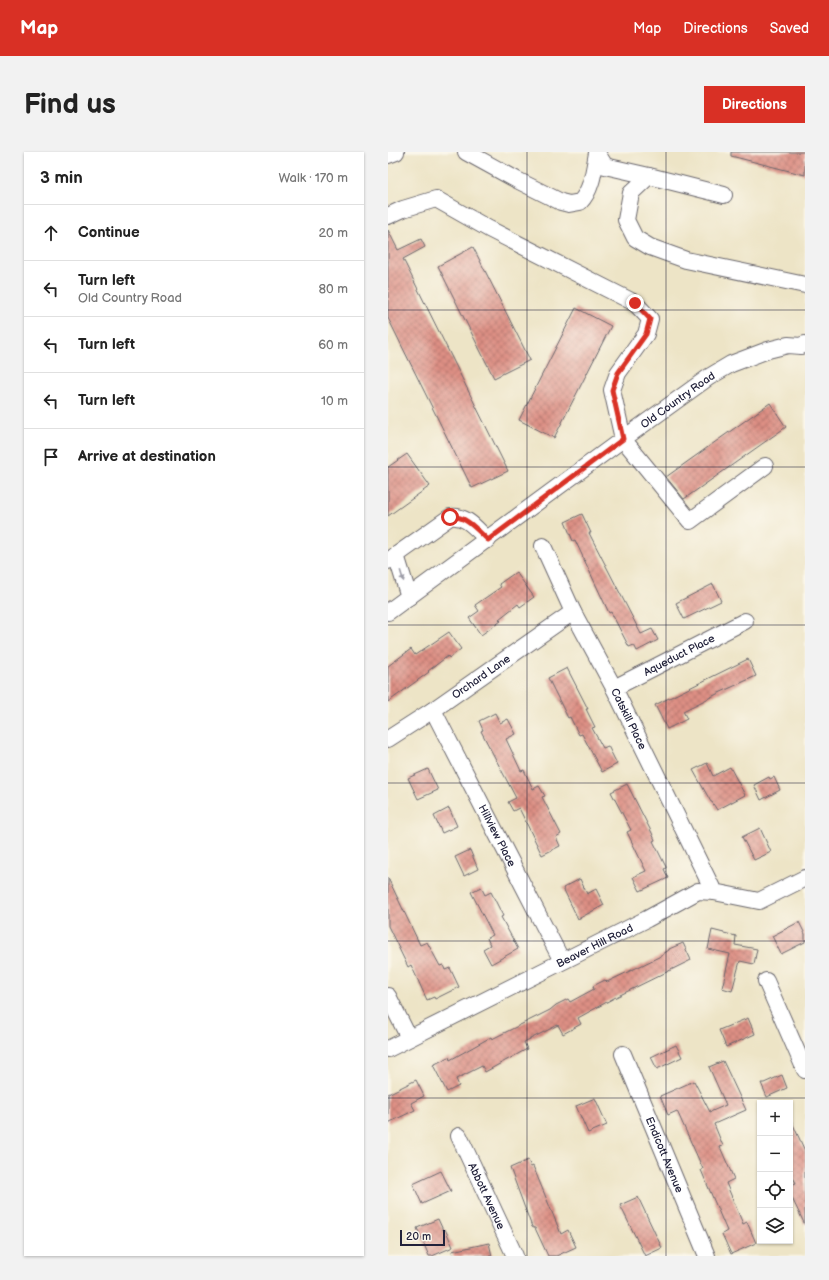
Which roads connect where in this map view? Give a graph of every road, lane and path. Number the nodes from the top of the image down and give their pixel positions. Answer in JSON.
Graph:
{"nodes":[{"id":1,"x":396,"y":152,"type":"edge"},
{"id":2,"x":466,"y":152,"type":"edge"},
{"id":3,"x":594,"y":152,"type":"edge"},
{"id":4,"x":388,"y":156,"type":"edge"},
{"id":5,"x":649,"y":176,"type":"junction"},
{"id":6,"x":724,"y":194,"type":"dead end"},
{"id":7,"x":388,"y":216,"type":"edge"},
{"id":8,"x":805,"y":285,"type":"edge"},
{"id":9,"x":805,"y":344,"type":"edge"},
{"id":10,"x":623,"y":439,"type":"junction"},
{"id":11,"x":765,"y":466,"type":"dead end"},
{"id":12,"x":488,"y":540,"type":"junction"},
{"id":13,"x":543,"y":546,"type":"dead end"},
{"id":14,"x":392,"y":558,"type":"edge"},
{"id":15,"x":409,"y":597,"type":"junction"},
{"id":16,"x":388,"y":612,"type":"edge"},
{"id":17,"x":573,"y":612,"type":"junction"},
{"id":18,"x":745,"y":622,"type":"dead end"},
{"id":19,"x":614,"y":688,"type":"junction"},
{"id":20,"x":433,"y":710,"type":"junction"},
{"id":21,"x":388,"y":739,"type":"edge"},
{"id":22,"x":805,"y":878,"type":"edge"},
{"id":23,"x":714,"y":892,"type":"junction"},
{"id":24,"x":562,"y":961,"type":"junction"},
{"id":25,"x":766,"y":980,"type":"dead end"},
{"id":26,"x":388,"y":996,"type":"edge"},
{"id":27,"x":409,"y":1038,"type":"junction"},
{"id":28,"x":388,"y":1049,"type":"edge"},
{"id":29,"x":622,"y":1054,"type":"dead end"},
{"id":30,"x":805,"y":1070,"type":"edge"},
{"id":31,"x":459,"y":1136,"type":"dead end"},
{"id":32,"x":514,"y":1256,"type":"edge"},
{"id":33,"x":706,"y":1256,"type":"edge"}],
"edges":[{"from":1,"to":4,"type":"street"},
{"from":2,"to":3,"type":"street"},
{"from":3,"to":5,"type":"street"},
{"from":5,"to":6,"type":"street"},
{"from":5,"to":8,"type":"street"},
{"from":7,"to":10,"type":"street"},
{"from":9,"to":10,"type":"street","name":"Old Country Road"},
{"from":10,"to":11,"type":"street"},
{"from":10,"to":12,"type":"street","name":"Old Country Road"},
{"from":12,"to":14,"type":"street"},
{"from":12,"to":15,"type":"street","name":"Old Country Road"},
{"from":13,"to":17,"type":"street","name":"Catskill Place"},
{"from":14,"to":15,"type":"street","one_way":true},
{"from":15,"to":16,"type":"street","name":"Old Country Road"},
{"from":17,"to":19,"type":"street","name":"Catskill Place"},
{"from":17,"to":20,"type":"street","name":"Orchard Lane"},
{"from":18,"to":19,"type":"street","name":"Aqueduct Place"},
{"from":19,"to":23,"type":"street","name":"Catskill Place"},
{"from":20,"to":21,"type":"street","name":"Orchard Lane"},
{"from":20,"to":24,"type":"street","name":"Hillview Place"},
{"from":22,"to":23,"type":"street","name":"Beaver Hill Road"},
{"from":23,"to":24,"type":"street","name":"Beaver Hill Road"},
{"from":24,"to":27,"type":"street","name":"Beaver Hill Road"},
{"from":25,"to":30,"type":"street"},
{"from":26,"to":27,"type":"street"},
{"from":27,"to":28,"type":"street","name":"Beaver Hill Road"},
{"from":29,"to":33,"type":"street","name":"Endicott Avenue"},
{"from":31,"to":32,"type":"street","name":"Abbott Avenue"}]}
